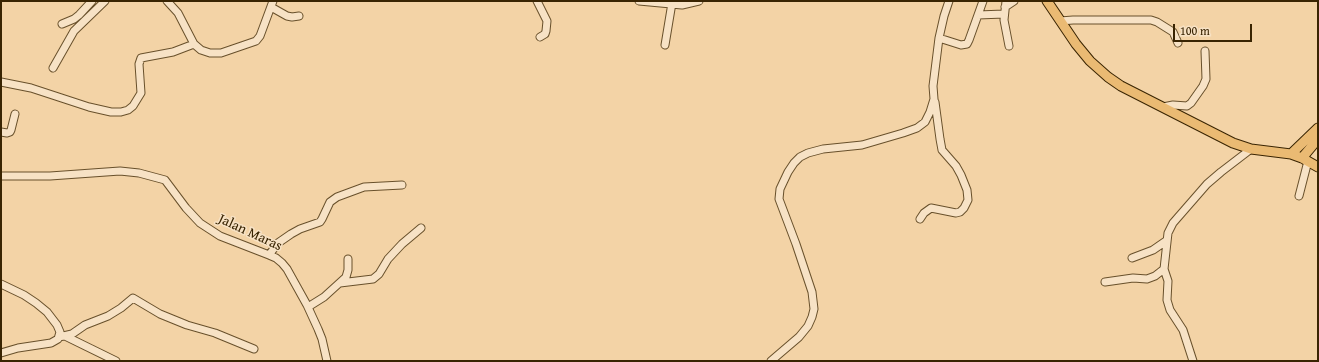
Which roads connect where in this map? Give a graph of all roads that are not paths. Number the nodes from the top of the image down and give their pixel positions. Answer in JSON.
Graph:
{"nodes":[{"id":1,"x":92,"y":1,"type":"edge"},
{"id":2,"x":105,"y":1,"type":"edge"},
{"id":3,"x":167,"y":1,"type":"edge"},
{"id":4,"x":537,"y":1,"type":"edge"},
{"id":5,"x":639,"y":1,"type":"edge"},
{"id":6,"x":698,"y":1,"type":"edge"},
{"id":7,"x":949,"y":1,"type":"edge"},
{"id":8,"x":983,"y":1,"type":"edge"},
{"id":9,"x":1014,"y":1,"type":"edge"},
{"id":10,"x":1047,"y":1,"type":"edge"},
{"id":11,"x":272,"y":4,"type":"edge"},
{"id":12,"x":672,"y":4,"type":"junction"},
{"id":13,"x":1005,"y":7,"type":"edge"},
{"id":14,"x":978,"y":14,"type":"junction"},
{"id":15,"x":299,"y":16,"type":"dead end"},
{"id":16,"x":1060,"y":21,"type":"junction"},
{"id":17,"x":62,"y":24,"type":"dead end"},
{"id":18,"x":540,"y":37,"type":"dead end"},
{"id":19,"x":939,"y":38,"type":"junction"},
{"id":20,"x":1178,"y":43,"type":"dead end"},
{"id":21,"x":194,"y":44,"type":"junction"},
{"id":22,"x":665,"y":45,"type":"dead end"},
{"id":23,"x":1009,"y":46,"type":"dead end"},
{"id":24,"x":1205,"y":51,"type":"dead end"},
{"id":25,"x":53,"y":68,"type":"dead end"},
{"id":26,"x":1,"y":82,"type":"edge"},
{"id":27,"x":934,"y":99,"type":"junction"},
{"id":28,"x":1163,"y":107,"type":"junction"},
{"id":29,"x":15,"y":114,"type":"dead end"},
{"id":30,"x":1318,"y":128,"type":"edge"},
{"id":31,"x":1,"y":132,"type":"edge"},
{"id":32,"x":1318,"y":139,"type":"edge"},
{"id":33,"x":1251,"y":149,"type":"junction"},
{"id":34,"x":1291,"y":154,"type":"junction"},
{"id":35,"x":1305,"y":159,"type":"junction"},
{"id":36,"x":1318,"y":167,"type":"edge"},
{"id":37,"x":1,"y":176,"type":"edge"},
{"id":38,"x":402,"y":185,"type":"dead end"},
{"id":39,"x":1299,"y":196,"type":"dead end"},
{"id":40,"x":920,"y":219,"type":"dead end"},
{"id":41,"x":421,"y":228,"type":"dead end"},
{"id":42,"x":1166,"y":241,"type":"junction"},
{"id":43,"x":269,"y":255,"type":"junction"},
{"id":44,"x":1132,"y":258,"type":"dead end"},
{"id":45,"x":348,"y":259,"type":"dead end"},
{"id":46,"x":1164,"y":270,"type":"junction"},
{"id":47,"x":1105,"y":282,"type":"dead end"},
{"id":48,"x":340,"y":283,"type":"junction"},
{"id":49,"x":1,"y":284,"type":"edge"},
{"id":50,"x":308,"y":308,"type":"junction"},
{"id":51,"x":62,"y":336,"type":"junction"},
{"id":52,"x":254,"y":349,"type":"dead end"},
{"id":53,"x":1,"y":353,"type":"edge"},
{"id":54,"x":325,"y":360,"type":"edge"},
{"id":55,"x":116,"y":361,"type":"edge"},
{"id":56,"x":771,"y":361,"type":"edge"},
{"id":57,"x":1192,"y":361,"type":"edge"}],
"edges":[{"from":1,"to":17,"type":"street"},
{"from":2,"to":25,"type":"street"},
{"from":3,"to":21,"type":"street"},
{"from":4,"to":18,"type":"street"},
{"from":5,"to":12,"type":"street"},
{"from":6,"to":12,"type":"street"},
{"from":7,"to":19,"type":"street"},
{"from":8,"to":14,"type":"street"},
{"from":9,"to":13,"type":"street"},
{"from":10,"to":16,"type":"main road"},
{"from":11,"to":15,"type":"street"},
{"from":11,"to":21,"type":"street"},
{"from":12,"to":22,"type":"street"},
{"from":13,"to":14,"type":"street"},
{"from":13,"to":23,"type":"street"},
{"from":14,"to":19,"type":"street"},
{"from":16,"to":20,"type":"street"},
{"from":16,"to":28,"type":"main road"},
{"from":19,"to":27,"type":"street"},
{"from":21,"to":26,"type":"street"},
{"from":24,"to":28,"type":"street"},
{"from":27,"to":40,"type":"street"},
{"from":27,"to":56,"type":"street"},
{"from":28,"to":33,"type":"main road"},
{"from":29,"to":31,"type":"street"},
{"from":30,"to":34,"type":"main road"},
{"from":32,"to":35,"type":"main road"},
{"from":33,"to":34,"type":"main road"},
{"from":33,"to":42,"type":"street"},
{"from":34,"to":35,"type":"main road"},
{"from":35,"to":36,"type":"main road"},
{"from":35,"to":39,"type":"street"},
{"from":37,"to":43,"type":"street","name":"Jalan Maras"},
{"from":38,"to":43,"type":"street"},
{"from":41,"to":48,"type":"street"},
{"from":42,"to":44,"type":"street"},
{"from":42,"to":46,"type":"street"},
{"from":43,"to":50,"type":"street","name":"Jalan Maras"},
{"from":45,"to":48,"type":"street"},
{"from":46,"to":47,"type":"street"},
{"from":46,"to":57,"type":"street"},
{"from":48,"to":50,"type":"street"},
{"from":49,"to":51,"type":"street"},
{"from":50,"to":54,"type":"street","name":"Jalan Maras"},
{"from":51,"to":52,"type":"street"},
{"from":51,"to":53,"type":"street"},
{"from":51,"to":55,"type":"street"}]}
